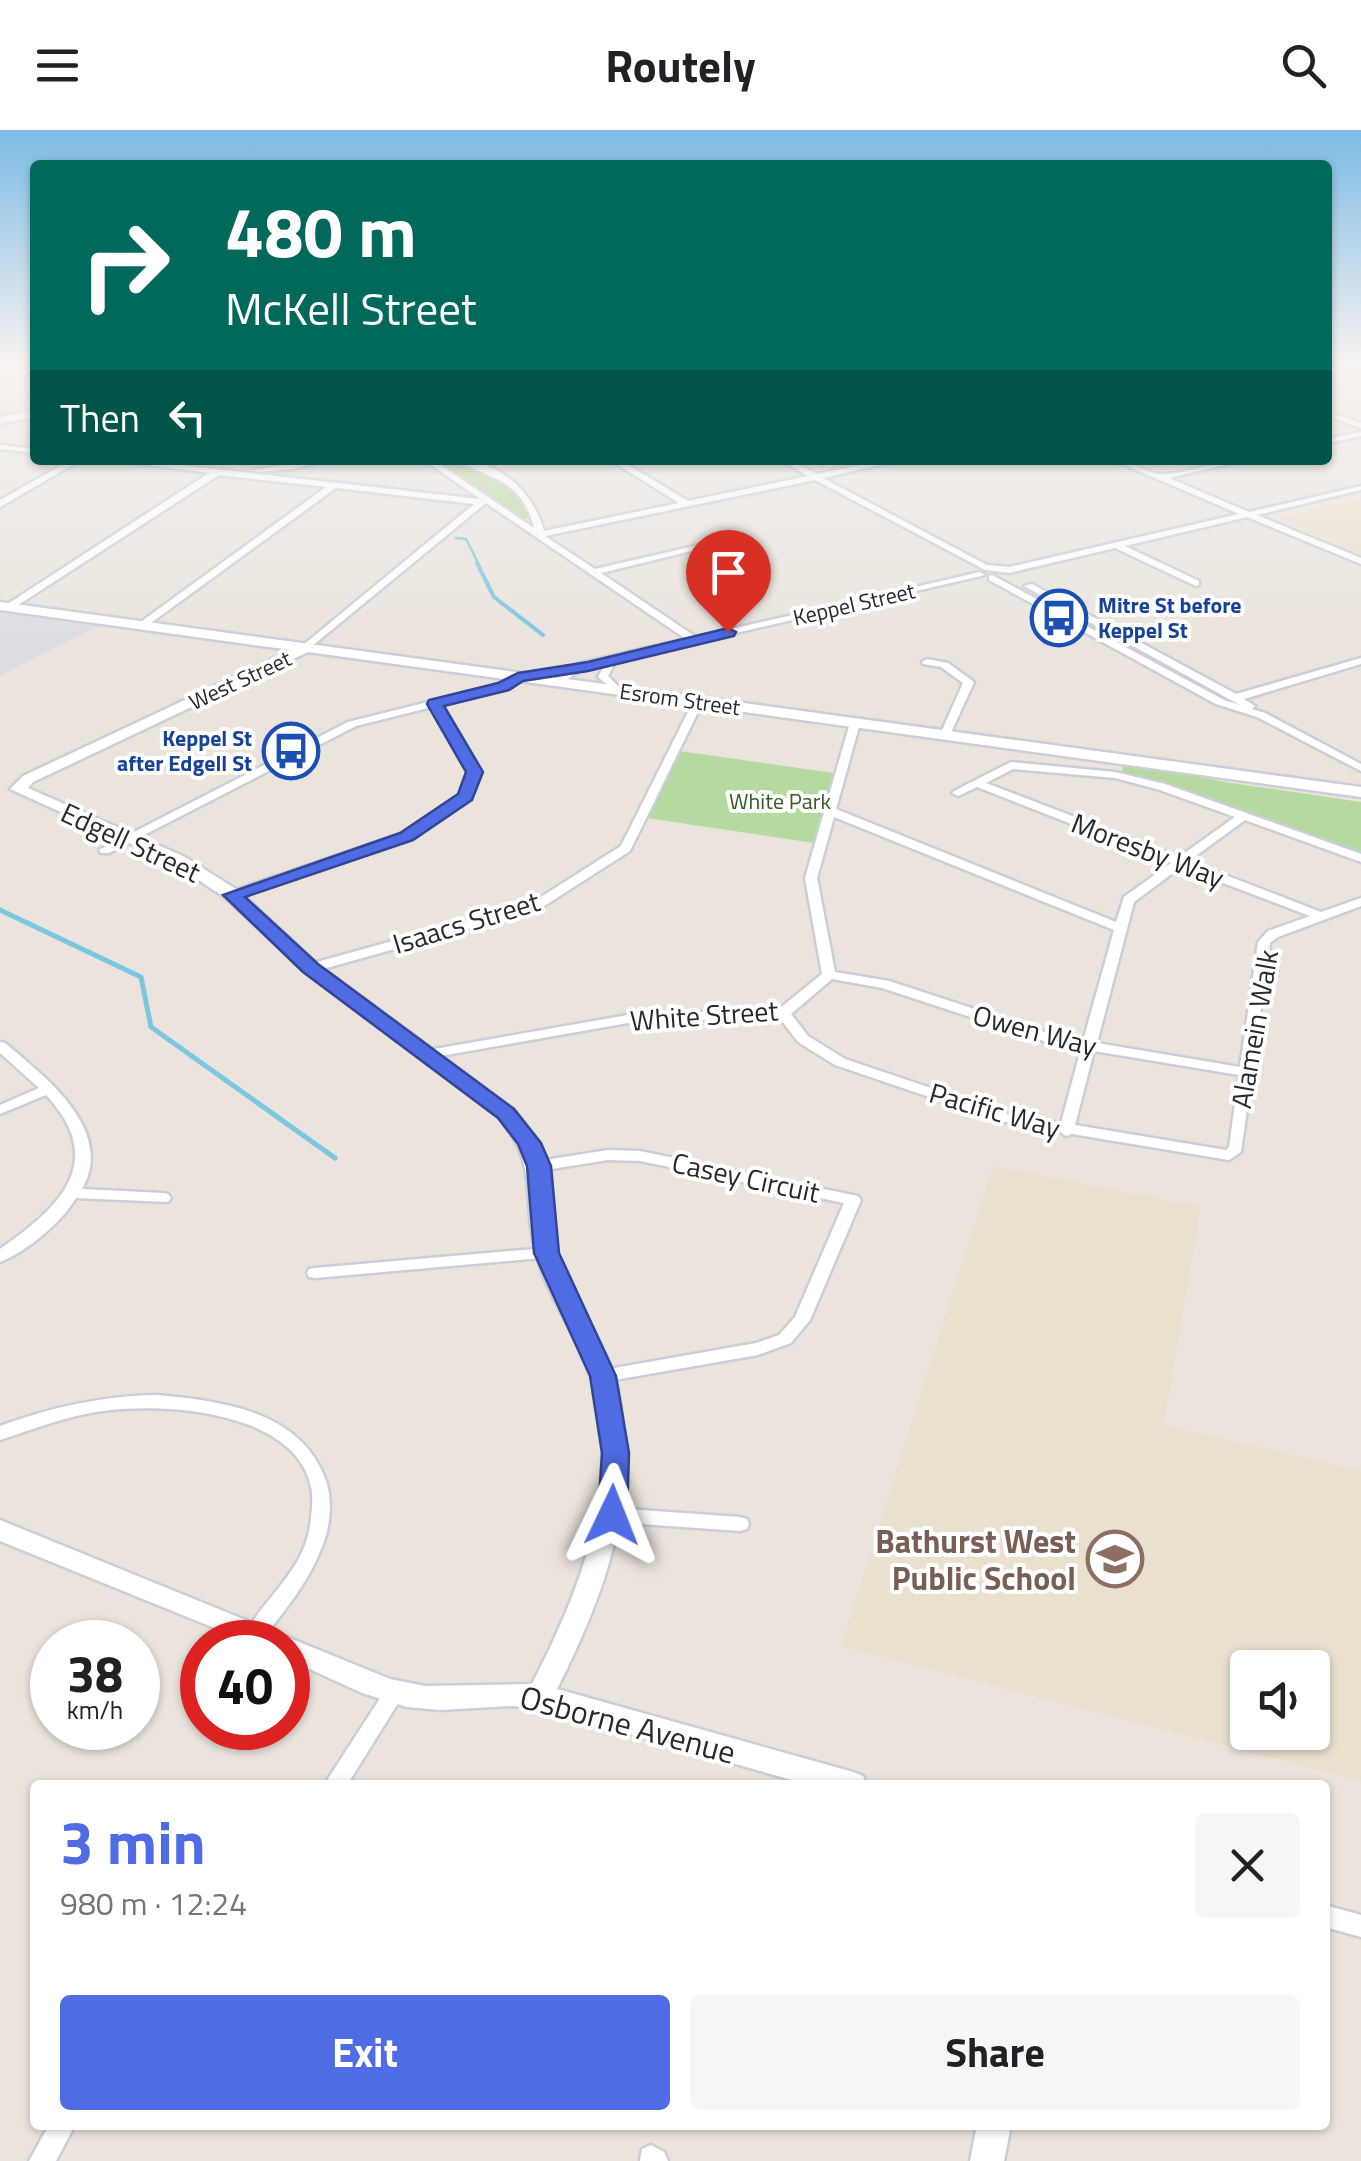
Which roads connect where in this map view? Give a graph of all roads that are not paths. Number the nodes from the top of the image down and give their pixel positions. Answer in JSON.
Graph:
{"nodes":[{"id":1,"x":68,"y":465,"type":"edge"},
{"id":2,"x":158,"y":465,"type":"edge"},
{"id":3,"x":297,"y":465,"type":"edge"},
{"id":4,"x":301,"y":465,"type":"edge"},
{"id":5,"x":435,"y":465,"type":"edge"},
{"id":6,"x":472,"y":465,"type":"edge"},
{"id":7,"x":622,"y":465,"type":"edge"},
{"id":8,"x":794,"y":465,"type":"edge"},
{"id":9,"x":871,"y":465,"type":"edge"},
{"id":10,"x":1129,"y":465,"type":"edge"},
{"id":11,"x":1218,"y":465,"type":"edge"},
{"id":12,"x":219,"y":472,"type":"junction"},
{"id":13,"x":258,"y":474,"type":"junction"},
{"id":14,"x":279,"y":474,"type":"junction"},
{"id":15,"x":815,"y":476,"type":"junction"},
{"id":16,"x":1159,"y":478,"type":"junction"},
{"id":17,"x":333,"y":486,"type":"junction"},
{"id":18,"x":1361,"y":488,"type":"edge"},
{"id":19,"x":482,"y":501,"type":"junction"},
{"id":20,"x":0,"y":504,"type":"edge"},
{"id":21,"x":687,"y":504,"type":"junction"},
{"id":22,"x":1246,"y":515,"type":"junction"},
{"id":23,"x":540,"y":534,"type":"junction"},
{"id":24,"x":709,"y":544,"type":"dead end"},
{"id":25,"x":1118,"y":546,"type":"junction"},
{"id":26,"x":1361,"y":564,"type":"edge"},
{"id":27,"x":594,"y":572,"type":"junction"},
{"id":28,"x":986,"y":573,"type":"junction"},
{"id":29,"x":1010,"y":573,"type":"junction"},
{"id":30,"x":1196,"y":583,"type":"dead end"},
{"id":31,"x":4,"y":607,"type":"edge"},
{"id":32,"x":141,"y":626,"type":"junction"},
{"id":33,"x":694,"y":640,"type":"junction"},
{"id":34,"x":306,"y":648,"type":"junction"},
{"id":35,"x":612,"y":661,"type":"junction"},
{"id":36,"x":927,"y":662,"type":"dead end"},
{"id":37,"x":1361,"y":662,"type":"edge"},
{"id":38,"x":524,"y":678,"type":"junction"},
{"id":39,"x":565,"y":679,"type":"junction"},
{"id":40,"x":617,"y":690,"type":"junction"},
{"id":41,"x":1238,"y":697,"type":"junction"},
{"id":42,"x":698,"y":702,"type":"junction"},
{"id":43,"x":1220,"y":702,"type":"junction"},
{"id":44,"x":435,"y":704,"type":"junction"},
{"id":45,"x":1261,"y":715,"type":"junction"},
{"id":46,"x":855,"y":723,"type":"junction"},
{"id":47,"x":945,"y":735,"type":"junction"},
{"id":48,"x":1117,"y":767,"type":"junction"},
{"id":49,"x":1361,"y":768,"type":"edge"},
{"id":50,"x":976,"y":784,"type":"junction"},
{"id":51,"x":18,"y":786,"type":"joint"},
{"id":52,"x":1361,"y":792,"type":"edge"},
{"id":53,"x":958,"y":794,"type":"dead end"},
{"id":54,"x":830,"y":811,"type":"junction"},
{"id":55,"x":1242,"y":816,"type":"junction"},
{"id":56,"x":128,"y":838,"type":"junction"},
{"id":57,"x":104,"y":850,"type":"dead end"},
{"id":58,"x":1361,"y":858,"type":"edge"},
{"id":59,"x":1180,"y":862,"type":"junction"},
{"id":60,"x":232,"y":895,"type":"junction"},
{"id":61,"x":1361,"y":902,"type":"edge"},
{"id":62,"x":1320,"y":916,"type":"junction"},
{"id":63,"x":1120,"y":928,"type":"junction"},
{"id":64,"x":310,"y":968,"type":"junction"},
{"id":65,"x":829,"y":975,"type":"junction"},
{"id":66,"x":783,"y":1013,"type":"junction"},
{"id":67,"x":0,"y":1046,"type":"edge"},
{"id":68,"x":1089,"y":1046,"type":"junction"},
{"id":69,"x":429,"y":1054,"type":"junction"},
{"id":70,"x":1244,"y":1072,"type":"junction"},
{"id":71,"x":46,"y":1090,"type":"junction"},
{"id":72,"x":0,"y":1110,"type":"edge"},
{"id":73,"x":1066,"y":1131,"type":"junction"},
{"id":74,"x":1229,"y":1155,"type":"joint"},
{"id":75,"x":539,"y":1166,"type":"junction"},
{"id":76,"x":72,"y":1193,"type":"junction"},
{"id":77,"x":163,"y":1198,"type":"dead end"},
{"id":78,"x":546,"y":1253,"type":"junction"},
{"id":79,"x":0,"y":1258,"type":"edge"},
{"id":80,"x":315,"y":1273,"type":"dead end"},
{"id":81,"x":603,"y":1376,"type":"junction"},
{"id":82,"x":0,"y":1433,"type":"edge"},
{"id":83,"x":612,"y":1515,"type":"junction"},
{"id":84,"x":740,"y":1524,"type":"dead end"},
{"id":85,"x":0,"y":1530,"type":"edge"},
{"id":86,"x":221,"y":1620,"type":"edge"},
{"id":87,"x":275,"y":1620,"type":"edge"},
{"id":88,"x":310,"y":1656,"type":"edge"},
{"id":89,"x":395,"y":1692,"type":"junction"},
{"id":90,"x":540,"y":1696,"type":"junction"},
{"id":91,"x":338,"y":1780,"type":"edge"},
{"id":92,"x":821,"y":1780,"type":"edge"},
{"id":93,"x":1330,"y":1917,"type":"edge"},
{"id":94,"x":1361,"y":1926,"type":"edge"},
{"id":95,"x":60,"y":2130,"type":"edge"},
{"id":96,"x":993,"y":2130,"type":"edge"},
{"id":97,"x":42,"y":2161,"type":"edge"},
{"id":98,"x":987,"y":2161,"type":"edge"}],
"edges":[{"from":1,"to":20,"type":"street"},
{"from":2,"to":12,"type":"street"},
{"from":3,"to":13,"type":"street"},
{"from":4,"to":14,"type":"street"},
{"from":5,"to":19,"type":"street"},
{"from":6,"to":23,"type":"street"},
{"from":7,"to":21,"type":"street"},
{"from":8,"to":15,"type":"street"},
{"from":9,"to":15,"type":"street"},
{"from":10,"to":16,"type":"street"},
{"from":11,"to":16,"type":"street"},
{"from":12,"to":13,"type":"street"},
{"from":12,"to":13,"type":"street"},
{"from":12,"to":31,"type":"street"},
{"from":13,"to":14,"type":"street"},
{"from":14,"to":17,"type":"street"},
{"from":15,"to":21,"type":"street"},
{"from":15,"to":28,"type":"street"},
{"from":16,"to":22,"type":"street"},
{"from":17,"to":19,"type":"street"},
{"from":17,"to":32,"type":"street"},
{"from":18,"to":22,"type":"street"},
{"from":19,"to":23,"type":"street"},
{"from":19,"to":34,"type":"street","name":"West Street"},
{"from":21,"to":23,"type":"street"},
{"from":22,"to":25,"type":"street"},
{"from":22,"to":26,"type":"street"},
{"from":23,"to":27,"type":"street"},
{"from":24,"to":27,"type":"street"},
{"from":25,"to":29,"type":"street"},
{"from":25,"to":30,"type":"street"},
{"from":27,"to":33,"type":"street"},
{"from":28,"to":29,"type":"street","name":"Keppel Street"},
{"from":28,"to":33,"type":"street","name":"Keppel Street"},
{"from":28,"to":43,"type":"street"},
{"from":29,"to":41,"type":"street"},
{"from":31,"to":32,"type":"street","name":"Esrom Street"},
{"from":32,"to":34,"type":"street","name":"Esrom Street"},
{"from":33,"to":35,"type":"street","name":"Keppel Street"},
{"from":34,"to":38,"type":"street","name":"Esrom Street"},
{"from":34,"to":51,"type":"street","name":"West Street"},
{"from":35,"to":39,"type":"street","name":"Keppel Street"},
{"from":35,"to":40,"type":"street"},
{"from":36,"to":47,"type":"street"},
{"from":37,"to":41,"type":"street"},
{"from":38,"to":39,"type":"street","name":"Esrom Street"},
{"from":38,"to":44,"type":"street"},
{"from":39,"to":40,"type":"street","name":"Esrom Street"},
{"from":40,"to":42,"type":"street","name":"Esrom Street"},
{"from":41,"to":43,"type":"street"},
{"from":41,"to":45,"type":"street"},
{"from":42,"to":46,"type":"street","name":"Esrom Street"},
{"from":42,"to":64,"type":"street","name":"Isaacs Street"},
{"from":43,"to":45,"type":"street"},
{"from":44,"to":56,"type":"street"},
{"from":44,"to":60,"type":"street"},
{"from":45,"to":49,"type":"street"},
{"from":46,"to":47,"type":"street","name":"Esrom Street"},
{"from":46,"to":54,"type":"street"},
{"from":47,"to":48,"type":"street","name":"Esrom Street"},
{"from":48,"to":50,"type":"street"},
{"from":48,"to":52,"type":"street","name":"Esrom Street"},
{"from":48,"to":55,"type":"street"},
{"from":50,"to":53,"type":"street"},
{"from":50,"to":59,"type":"street","name":"Moresby Way"},
{"from":51,"to":56,"type":"street","name":"Edgell Street"},
{"from":54,"to":63,"type":"street"},
{"from":54,"to":65,"type":"street"},
{"from":55,"to":58,"type":"street"},
{"from":55,"to":59,"type":"street"},
{"from":56,"to":57,"type":"street"},
{"from":56,"to":60,"type":"street","name":"Edgell Street"},
{"from":59,"to":62,"type":"street","name":"Moresby Way"},
{"from":59,"to":63,"type":"street"},
{"from":60,"to":64,"type":"street","name":"Edgell Street"},
{"from":61,"to":62,"type":"street","name":"Alamein Walk"},
{"from":62,"to":70,"type":"street","name":"Alamein Walk"},
{"from":63,"to":68,"type":"street"},
{"from":64,"to":69,"type":"street","name":"Edgell Street"},
{"from":65,"to":66,"type":"street","name":"White Street"},
{"from":65,"to":68,"type":"street","name":"Owen Way"},
{"from":66,"to":69,"type":"street","name":"White Street"},
{"from":66,"to":73,"type":"street","name":"Pacific Way"},
{"from":67,"to":71,"type":"street"},
{"from":68,"to":70,"type":"street","name":"Owen Way"},
{"from":68,"to":73,"type":"street"},
{"from":69,"to":75,"type":"street","name":"Edgell Street"},
{"from":70,"to":74,"type":"street","name":"Alamein Walk"},
{"from":71,"to":72,"type":"street"},
{"from":71,"to":76,"type":"street"},
{"from":73,"to":74,"type":"street","name":"Pacific Way"},
{"from":75,"to":78,"type":"street","name":"Edgell Street"},
{"from":75,"to":81,"type":"street","name":"Casey Circuit"},
{"from":76,"to":77,"type":"street"},
{"from":76,"to":79,"type":"street"},
{"from":78,"to":80,"type":"street"},
{"from":78,"to":81,"type":"street","name":"Edgell Street"},
{"from":81,"to":83,"type":"street","name":"Edgell Street"},
{"from":82,"to":87,"type":"street"},
{"from":83,"to":84,"type":"street"},
{"from":83,"to":90,"type":"street","name":"Edgell Street"},
{"from":85,"to":86,"type":"street"},
{"from":88,"to":89,"type":"street","name":"Osborne Avenue"},
{"from":89,"to":90,"type":"street","name":"Osborne Avenue"},
{"from":89,"to":91,"type":"street"},
{"from":90,"to":92,"type":"street","name":"Osborne Avenue"},
{"from":93,"to":94,"type":"street"},
{"from":95,"to":97,"type":"street"},
{"from":96,"to":98,"type":"street"}]}
